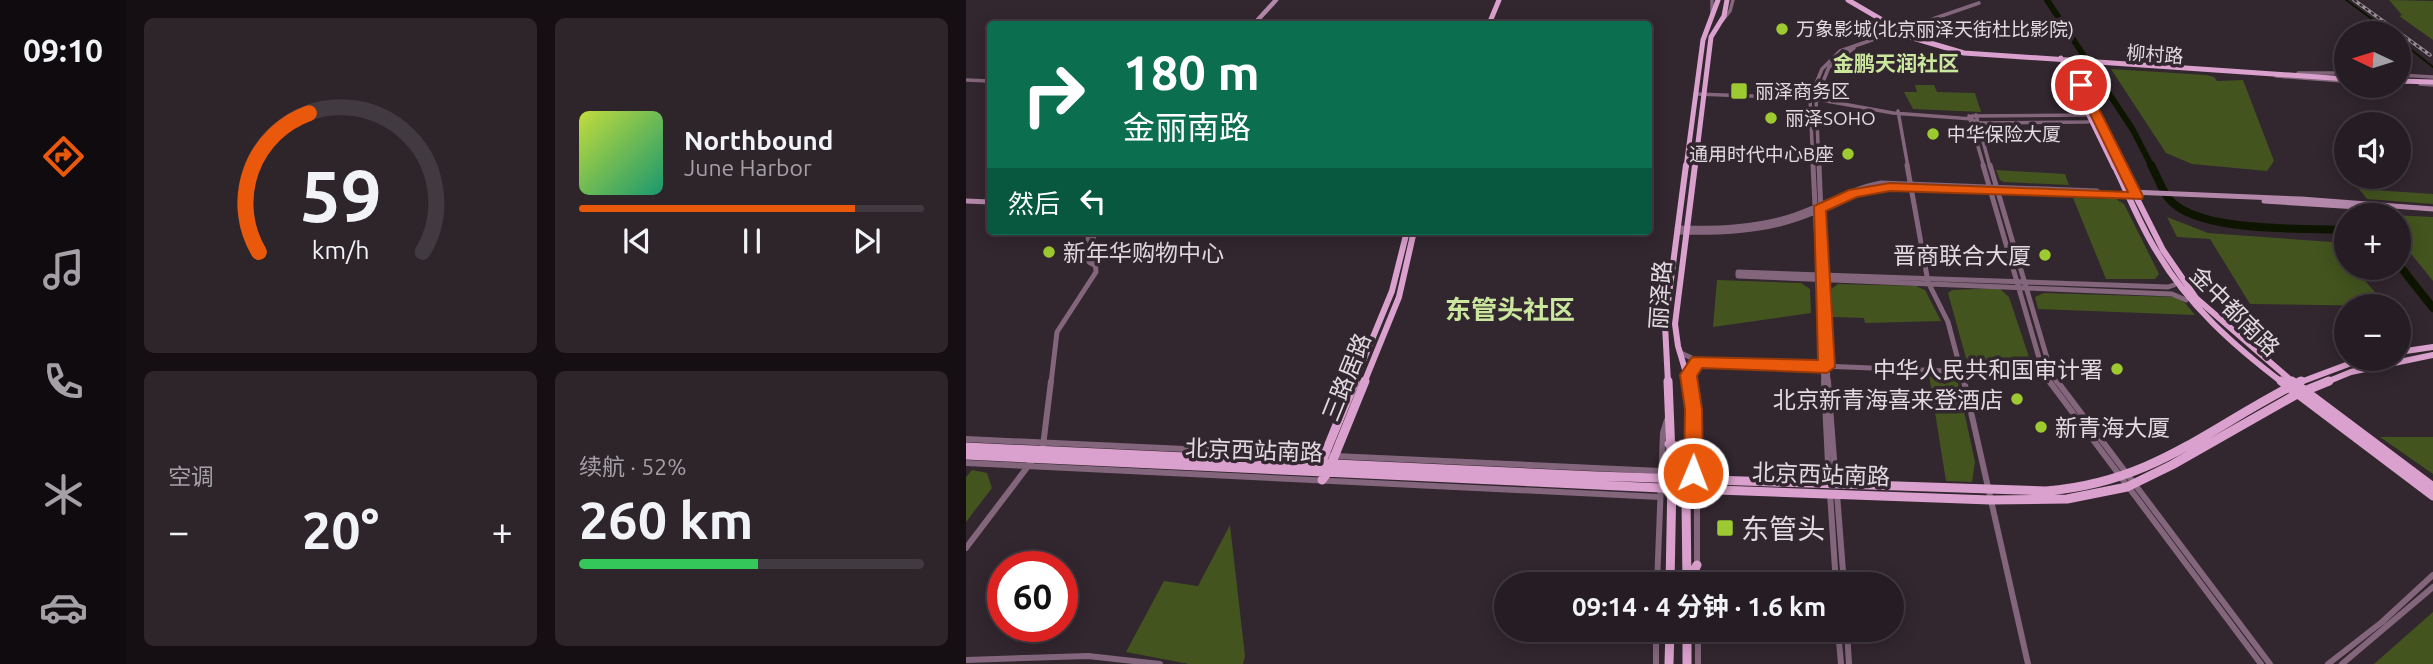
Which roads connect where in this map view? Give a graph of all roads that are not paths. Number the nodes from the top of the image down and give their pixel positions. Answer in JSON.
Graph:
{"nodes":[{"id":1,"x":1274,"y":0,"type":"edge"},
{"id":2,"x":1497,"y":0,"type":"edge"},
{"id":3,"x":1848,"y":0,"type":"edge"},
{"id":4,"x":1855,"y":0,"type":"edge"},
{"id":5,"x":1715,"y":1,"type":"edge"},
{"id":6,"x":1730,"y":1,"type":"edge"},
{"id":7,"x":1255,"y":21,"type":"edge"},
{"id":8,"x":1487,"y":21,"type":"edge"},
{"id":9,"x":1901,"y":30,"type":"junction"},
{"id":10,"x":2065,"y":60,"type":"junction"},
{"id":11,"x":2096,"y":62,"type":"junction"},
{"id":12,"x":2334,"y":76,"type":"edge"},
{"id":13,"x":2334,"y":77,"type":"edge"},
{"id":14,"x":966,"y":80,"type":"edge"},
{"id":15,"x":2412,"y":80,"type":"edge"},
{"id":16,"x":987,"y":81,"type":"edge"},
{"id":17,"x":2433,"y":81,"type":"edge"},
{"id":18,"x":1699,"y":93,"type":"junction"},
{"id":19,"x":1813,"y":97,"type":"junction"},
{"id":20,"x":1898,"y":112,"type":"junction"},
{"id":21,"x":2085,"y":115,"type":"dead end"},
{"id":22,"x":1973,"y":118,"type":"junction"},
{"id":23,"x":2088,"y":121,"type":"dead end"},
{"id":24,"x":1910,"y":185,"type":"junction"},
{"id":25,"x":1994,"y":188,"type":"junction"},
{"id":26,"x":2133,"y":194,"type":"junction"},
{"id":27,"x":966,"y":200,"type":"edge"},
{"id":28,"x":987,"y":201,"type":"edge"},
{"id":29,"x":1817,"y":208,"type":"junction"},
{"id":30,"x":2433,"y":210,"type":"edge"},
{"id":31,"x":1677,"y":230,"type":"junction"},
{"id":32,"x":1687,"y":230,"type":"junction"},
{"id":33,"x":1090,"y":235,"type":"edge"},
{"id":34,"x":1406,"y":235,"type":"edge"},
{"id":35,"x":1413,"y":235,"type":"edge"},
{"id":36,"x":1738,"y":274,"type":"dead end"},
{"id":37,"x":1820,"y":276,"type":"junction"},
{"id":38,"x":1928,"y":280,"type":"junction"},
{"id":39,"x":2020,"y":284,"type":"junction"},
{"id":40,"x":2171,"y":286,"type":"dead end"},
{"id":41,"x":2186,"y":300,"type":"dead end"},
{"id":42,"x":2433,"y":348,"type":"edge"},
{"id":43,"x":2411,"y":351,"type":"edge"},
{"id":44,"x":1681,"y":353,"type":"junction"},
{"id":45,"x":2433,"y":355,"type":"edge"},
{"id":46,"x":1698,"y":361,"type":"junction"},
{"id":47,"x":1824,"y":366,"type":"junction"},
{"id":48,"x":2334,"y":369,"type":"edge"},
{"id":49,"x":1962,"y":370,"type":"junction"},
{"id":50,"x":2047,"y":373,"type":"junction"},
{"id":51,"x":1688,"y":375,"type":"junction"},
{"id":52,"x":2290,"y":385,"type":"junction"},
{"id":53,"x":2300,"y":393,"type":"junction"},
{"id":54,"x":1668,"y":416,"type":"junction"},
{"id":55,"x":966,"y":439,"type":"edge"},
{"id":56,"x":1694,"y":442,"type":"junction"},
{"id":57,"x":1669,"y":444,"type":"junction"},
{"id":58,"x":966,"y":447,"type":"edge"},
{"id":59,"x":1117,"y":448,"type":"junction"},
{"id":60,"x":966,"y":455,"type":"edge"},
{"id":61,"x":1036,"y":455,"type":"junction"},
{"id":62,"x":1139,"y":457,"type":"junction"},
{"id":63,"x":966,"y":463,"type":"edge"},
{"id":64,"x":1332,"y":464,"type":"junction"},
{"id":65,"x":1322,"y":468,"type":"junction"},
{"id":66,"x":2127,"y":481,"type":"junction"},
{"id":67,"x":1672,"y":483,"type":"junction"},
{"id":68,"x":1661,"y":484,"type":"junction"},
{"id":69,"x":1693,"y":484,"type":"junction"},
{"id":70,"x":2433,"y":487,"type":"edge"},
{"id":71,"x":1833,"y":489,"type":"junction"},
{"id":72,"x":1988,"y":492,"type":"junction"},
{"id":73,"x":2433,"y":496,"type":"edge"},
{"id":74,"x":966,"y":548,"type":"edge"},
{"id":75,"x":1697,"y":565,"type":"joint"},
{"id":76,"x":1657,"y":572,"type":"edge"},
{"id":77,"x":1670,"y":572,"type":"edge"},
{"id":78,"x":1690,"y":572,"type":"edge"},
{"id":79,"x":1695,"y":572,"type":"edge"},
{"id":80,"x":1836,"y":572,"type":"edge"},
{"id":81,"x":1843,"y":572,"type":"edge"},
{"id":82,"x":2433,"y":575,"type":"edge"},
{"id":83,"x":2433,"y":587,"type":"edge"},
{"id":84,"x":1656,"y":642,"type":"edge"},
{"id":85,"x":1670,"y":642,"type":"edge"},
{"id":86,"x":1687,"y":642,"type":"edge"},
{"id":87,"x":1698,"y":642,"type":"edge"},
{"id":88,"x":1839,"y":642,"type":"edge"},
{"id":89,"x":1848,"y":642,"type":"edge"},
{"id":90,"x":966,"y":660,"type":"edge"},
{"id":91,"x":1669,"y":663,"type":"edge"},
{"id":92,"x":1160,"y":664,"type":"edge"},
{"id":93,"x":1656,"y":664,"type":"edge"},
{"id":94,"x":1687,"y":664,"type":"edge"},
{"id":95,"x":1698,"y":664,"type":"edge"},
{"id":96,"x":1841,"y":664,"type":"edge"},
{"id":97,"x":1849,"y":664,"type":"edge"},
{"id":98,"x":2028,"y":664,"type":"edge"},
{"id":99,"x":2261,"y":664,"type":"edge"},
{"id":100,"x":2270,"y":664,"type":"edge"},
{"id":101,"x":2328,"y":664,"type":"edge"},
{"id":102,"x":2342,"y":664,"type":"edge"}],
"edges":[{"from":1,"to":7,"type":"main road"},
{"from":2,"to":8,"type":"main road"},
{"from":3,"to":9,"type":"main road","name":"柳村路"},
{"from":4,"to":9,"type":"main road","name":"柳村路"},
{"from":5,"to":18,"type":"main road","name":"丽泽路"},
{"from":6,"to":18,"type":"main road","name":"丽泽路"},
{"from":9,"to":9,"type":"street"},
{"from":9,"to":10,"type":"main road","name":"柳村路"},
{"from":9,"to":19,"type":"street"},
{"from":10,"to":11,"type":"main road","name":"柳村路"},
{"from":10,"to":26,"type":"main road","name":"金中都南路"},
{"from":11,"to":12,"type":"main road","name":"柳村路"},
{"from":11,"to":13,"type":"main road","name":"柳村路"},
{"from":14,"to":16,"type":"street"},
{"from":15,"to":17,"type":"main road"},
{"from":18,"to":19,"type":"street"},
{"from":18,"to":31,"type":"main road","name":"丽泽路"},
{"from":18,"to":32,"type":"main road","name":"丽泽路"},
{"from":19,"to":20,"type":"street"},
{"from":19,"to":29,"type":"street"},
{"from":20,"to":22,"type":"street"},
{"from":20,"to":24,"type":"street"},
{"from":21,"to":22,"type":"street"},
{"from":22,"to":23,"type":"street"},
{"from":22,"to":25,"type":"street"},
{"from":24,"to":25,"type":"street"},
{"from":24,"to":29,"type":"street"},
{"from":24,"to":38,"type":"street"},
{"from":25,"to":26,"type":"street"},
{"from":25,"to":39,"type":"street"},
{"from":26,"to":30,"type":"main road"},
{"from":26,"to":52,"type":"main road","name":"金中都南路"},
{"from":27,"to":28,"type":"main road"},
{"from":29,"to":32,"type":"street"},
{"from":29,"to":37,"type":"street"},
{"from":31,"to":32,"type":"street"},
{"from":31,"to":54,"type":"main road","name":"丽泽路"},
{"from":32,"to":44,"type":"main road","name":"丽泽路"},
{"from":33,"to":61,"type":"street"},
{"from":34,"to":65,"type":"main road","name":"三路居路"},
{"from":35,"to":64,"type":"main road","name":"三路居路"},
{"from":36,"to":37,"type":"street"},
{"from":37,"to":38,"type":"street"},
{"from":37,"to":47,"type":"street"},
{"from":38,"to":39,"type":"street"},
{"from":38,"to":49,"type":"street"},
{"from":39,"to":40,"type":"street"},
{"from":39,"to":41,"type":"street"},
{"from":39,"to":50,"type":"street"},
{"from":42,"to":43,"type":"main road"},
{"from":44,"to":46,"type":"street"},
{"from":44,"to":51,"type":"main road","name":"丽泽路"},
{"from":45,"to":53,"type":"main road","name":"北京西站南路"},
{"from":46,"to":47,"type":"street"},
{"from":46,"to":51,"type":"street"},
{"from":47,"to":49,"type":"street"},
{"from":47,"to":71,"type":"street"},
{"from":48,"to":52,"type":"main road","name":"北京西站南路"},
{"from":49,"to":50,"type":"street"},
{"from":49,"to":72,"type":"street"},
{"from":50,"to":66,"type":"street"},
{"from":51,"to":56,"type":"main road","name":"丽泽路"},
{"from":52,"to":53,"type":"main road","name":"金中都南路"},
{"from":52,"to":66,"type":"main road","name":"北京西站南路"},
{"from":53,"to":66,"type":"main road","name":"北京西站南路"},
{"from":53,"to":70,"type":"main road","name":"金中都南路"},
{"from":53,"to":73,"type":"main road","name":"金中都南路"},
{"from":54,"to":57,"type":"main road","name":"丽泽路"},
{"from":54,"to":68,"type":"street","name":"丽泽路"},
{"from":55,"to":61,"type":"street","name":"北京西站南路"},
{"from":56,"to":57,"type":"main road"},
{"from":56,"to":69,"type":"main road","name":"丽泽路"},
{"from":57,"to":67,"type":"main road","name":"丽泽路"},
{"from":58,"to":61,"type":"main road","name":"北京西站南路"},
{"from":59,"to":61,"type":"street","name":"北京西站南路"},
{"from":59,"to":62,"type":"street"},
{"from":59,"to":65,"type":"street","name":"北京西站南路"},
{"from":60,"to":61,"type":"main road","name":"北京西站南路"},
{"from":61,"to":62,"type":"main road","name":"北京西站南路"},
{"from":61,"to":63,"type":"street","name":"北京西站南路"},
{"from":61,"to":65,"type":"main road","name":"北京西站南路"},
{"from":61,"to":74,"type":"street"},
{"from":62,"to":65,"type":"main road","name":"北京西站南路"},
{"from":64,"to":65,"type":"main road","name":"北京西站南路"},
{"from":64,"to":65,"type":"street","name":"北京西站南路"},
{"from":64,"to":68,"type":"main road","name":"北京西站南路"},
{"from":64,"to":68,"type":"street","name":"北京西站南路"},
{"from":65,"to":68,"type":"street","name":"北京西站南路"},
{"from":66,"to":72,"type":"main road","name":"北京西站南路"},
{"from":66,"to":99,"type":"street"},
{"from":66,"to":100,"type":"street"},
{"from":67,"to":68,"type":"main road","name":"北京西站南路"},
{"from":67,"to":69,"type":"main road","name":"北京西站南路"},
{"from":67,"to":77,"type":"main road","name":"丽泽路"},
{"from":68,"to":76,"type":"street","name":"丽泽路"},
{"from":69,"to":71,"type":"main road","name":"北京西站南路"},
{"from":69,"to":75,"type":"street","name":"丽泽路"},
{"from":69,"to":78,"type":"main road","name":"丽泽路"},
{"from":71,"to":72,"type":"main road","name":"北京西站南路"},
{"from":71,"to":80,"type":"street"},
{"from":71,"to":81,"type":"street"},
{"from":72,"to":98,"type":"street"},
{"from":75,"to":79,"type":"main road"},
{"from":82,"to":101,"type":"street"},
{"from":83,"to":102,"type":"street"},
{"from":84,"to":93,"type":"street"},
{"from":85,"to":91,"type":"main road"},
{"from":86,"to":94,"type":"main road"},
{"from":87,"to":95,"type":"street"},
{"from":88,"to":96,"type":"street"},
{"from":89,"to":97,"type":"street"},
{"from":90,"to":92,"type":"street"}]}
